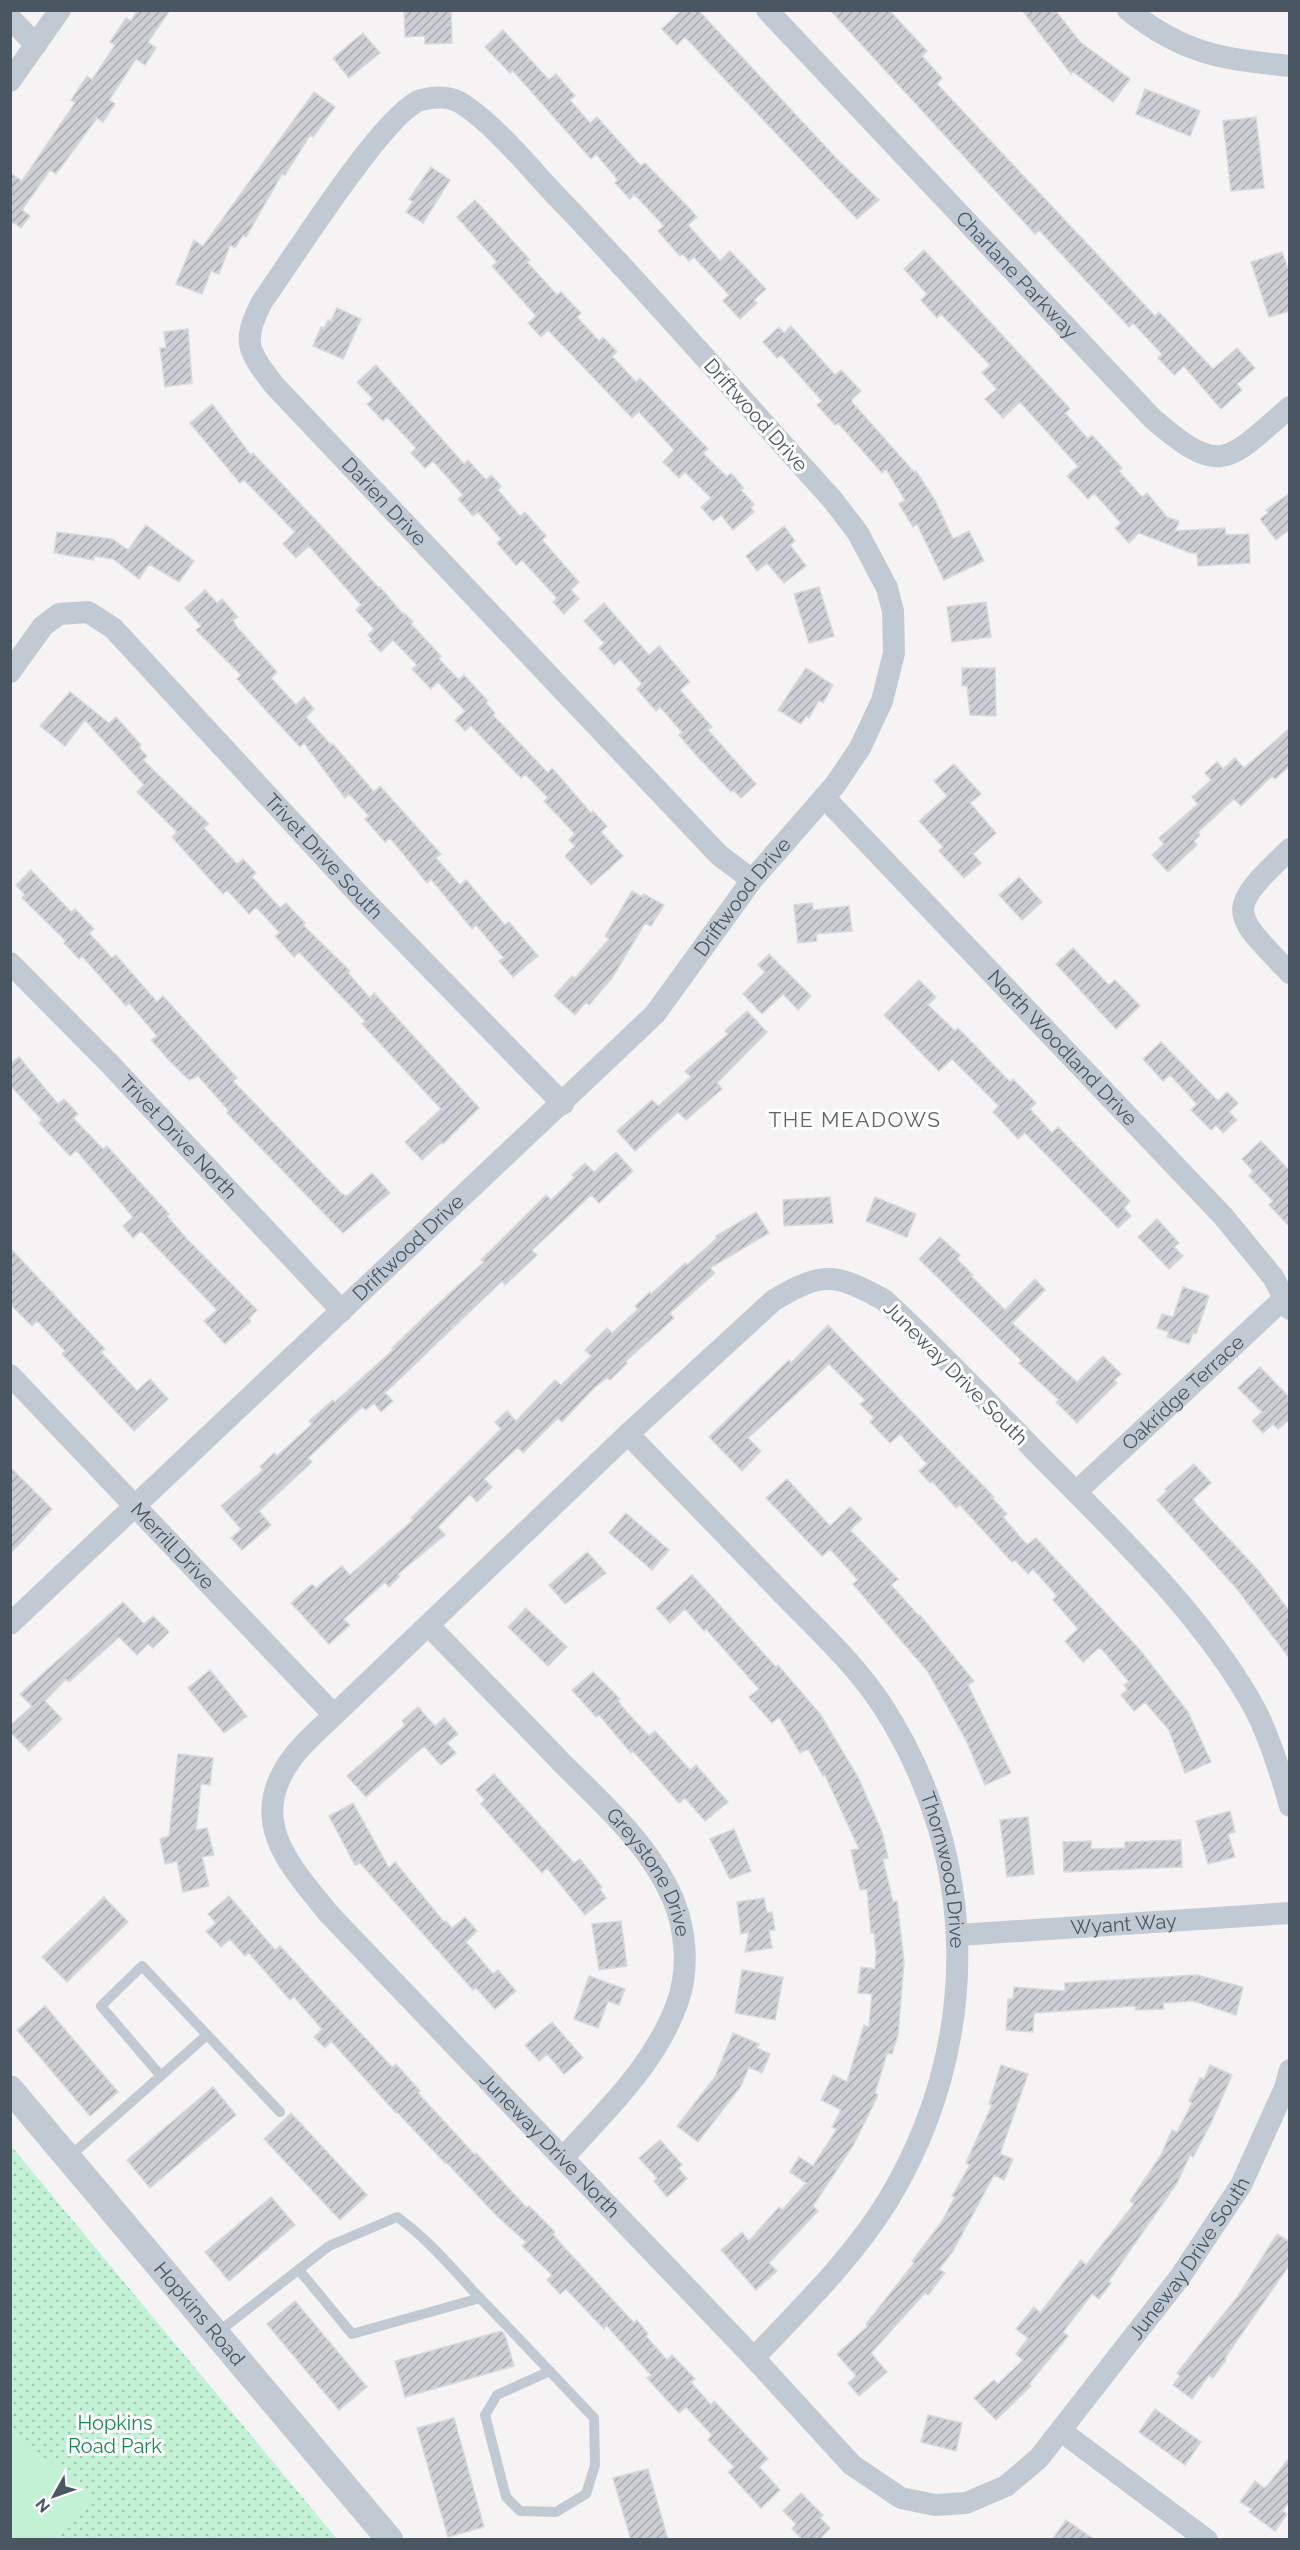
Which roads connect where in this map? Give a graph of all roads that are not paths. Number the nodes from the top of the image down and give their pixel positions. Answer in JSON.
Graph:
{"nodes":[{"id":1,"x":60,"y":10,"type":"edge"},
{"id":2,"x":767,"y":10,"type":"edge"},
{"id":3,"x":1128,"y":10,"type":"edge"},
{"id":4,"x":10,"y":18,"type":"edge"},
{"id":5,"x":36,"y":45,"type":"junction"},
{"id":6,"x":1290,"y":66,"type":"edge"},
{"id":7,"x":10,"y":81,"type":"edge"},
{"id":8,"x":435,"y":98,"type":"joint"},
{"id":9,"x":1290,"y":407,"type":"edge"},
{"id":10,"x":10,"y":672,"type":"edge"},
{"id":11,"x":824,"y":797,"type":"junction"},
{"id":12,"x":1290,"y":849,"type":"edge"},
{"id":13,"x":752,"y":880,"type":"junction"},
{"id":14,"x":10,"y":963,"type":"edge"},
{"id":15,"x":1290,"y":974,"type":"edge"},
{"id":16,"x":563,"y":1104,"type":"junction"},
{"id":17,"x":1288,"y":1300,"type":"edge"},
{"id":18,"x":342,"y":1311,"type":"junction"},
{"id":19,"x":10,"y":1375,"type":"edge"},
{"id":20,"x":628,"y":1434,"type":"junction"},
{"id":21,"x":1076,"y":1492,"type":"junction"},
{"id":22,"x":134,"y":1507,"type":"junction"},
{"id":23,"x":10,"y":1624,"type":"edge"},
{"id":24,"x":428,"y":1625,"type":"junction"},
{"id":25,"x":334,"y":1715,"type":"junction"},
{"id":26,"x":1290,"y":1806,"type":"edge"},
{"id":27,"x":1290,"y":1913,"type":"edge"},
{"id":28,"x":959,"y":1935,"type":"junction"},
{"id":29,"x":207,"y":2035,"type":"junction"},
{"id":30,"x":1290,"y":2070,"type":"edge"},
{"id":31,"x":161,"y":2076,"type":"junction"},
{"id":32,"x":10,"y":2088,"type":"edge"},
{"id":33,"x":280,"y":2112,"type":"dead end"},
{"id":34,"x":69,"y":2157,"type":"junction"},
{"id":35,"x":563,"y":2158,"type":"junction"},
{"id":36,"x":299,"y":2270,"type":"junction"},
{"id":37,"x":480,"y":2298,"type":"junction"},
{"id":38,"x":217,"y":2334,"type":"junction"},
{"id":39,"x":754,"y":2358,"type":"junction"},
{"id":40,"x":550,"y":2371,"type":"junction"},
{"id":41,"x":1061,"y":2431,"type":"junction"},
{"id":42,"x":390,"y":2540,"type":"edge"},
{"id":43,"x":1207,"y":2540,"type":"edge"}],
"edges":[{"from":1,"to":5,"type":"street"},
{"from":2,"to":9,"type":"street","name":"Charlane Parkway"},
{"from":3,"to":6,"type":"street"},
{"from":4,"to":5,"type":"street"},
{"from":5,"to":7,"type":"street"},
{"from":8,"to":11,"type":"street","name":"Driftwood Drive"},
{"from":8,"to":13,"type":"street","name":"Darien Drive"},
{"from":10,"to":16,"type":"street","name":"Trivet Drive South"},
{"from":11,"to":13,"type":"street","name":"Driftwood Drive"},
{"from":11,"to":17,"type":"street","name":"North Woodland Drive"},
{"from":12,"to":15,"type":"street"},
{"from":13,"to":16,"type":"street","name":"Driftwood Drive"},
{"from":14,"to":18,"type":"street","name":"Trivet Drive North"},
{"from":16,"to":18,"type":"street","name":"Driftwood Drive"},
{"from":17,"to":21,"type":"street","name":"Oakridge Terrace"},
{"from":18,"to":22,"type":"street","name":"Driftwood Drive"},
{"from":19,"to":22,"type":"street","name":"Merrill Drive"},
{"from":20,"to":21,"type":"street","name":"Juneway Drive South"},
{"from":20,"to":24,"type":"street","name":"Juneway Drive South"},
{"from":20,"to":28,"type":"street","name":"Thornwood Drive"},
{"from":21,"to":26,"type":"street","name":"Juneway Drive South"},
{"from":22,"to":23,"type":"street","name":"Driftwood Drive"},
{"from":22,"to":25,"type":"street","name":"Merrill Drive"},
{"from":24,"to":25,"type":"street","name":"Juneway Drive North"},
{"from":24,"to":35,"type":"street","name":"Greystone Drive"},
{"from":25,"to":35,"type":"street","name":"Juneway Drive North"},
{"from":27,"to":28,"type":"street","name":"Wyant Way"},
{"from":28,"to":39,"type":"street","name":"Thornwood Drive"},
{"from":29,"to":31,"type":"lane"},
{"from":29,"to":31,"type":"lane"},
{"from":29,"to":33,"type":"lane"},
{"from":30,"to":41,"type":"street","name":"Juneway Drive South"},
{"from":31,"to":34,"type":"lane"},
{"from":32,"to":34,"type":"street","name":"Hopkins Road"},
{"from":34,"to":38,"type":"street","name":"Hopkins Road"},
{"from":35,"to":39,"type":"street","name":"Juneway Drive North"},
{"from":36,"to":37,"type":"lane"},
{"from":36,"to":37,"type":"lane"},
{"from":36,"to":38,"type":"lane"},
{"from":37,"to":40,"type":"lane"},
{"from":38,"to":42,"type":"street","name":"Hopkins Road"},
{"from":39,"to":41,"type":"street","name":"Juneway Drive North"},
{"from":40,"to":40,"type":"lane"},
{"from":41,"to":43,"type":"street"}]}
